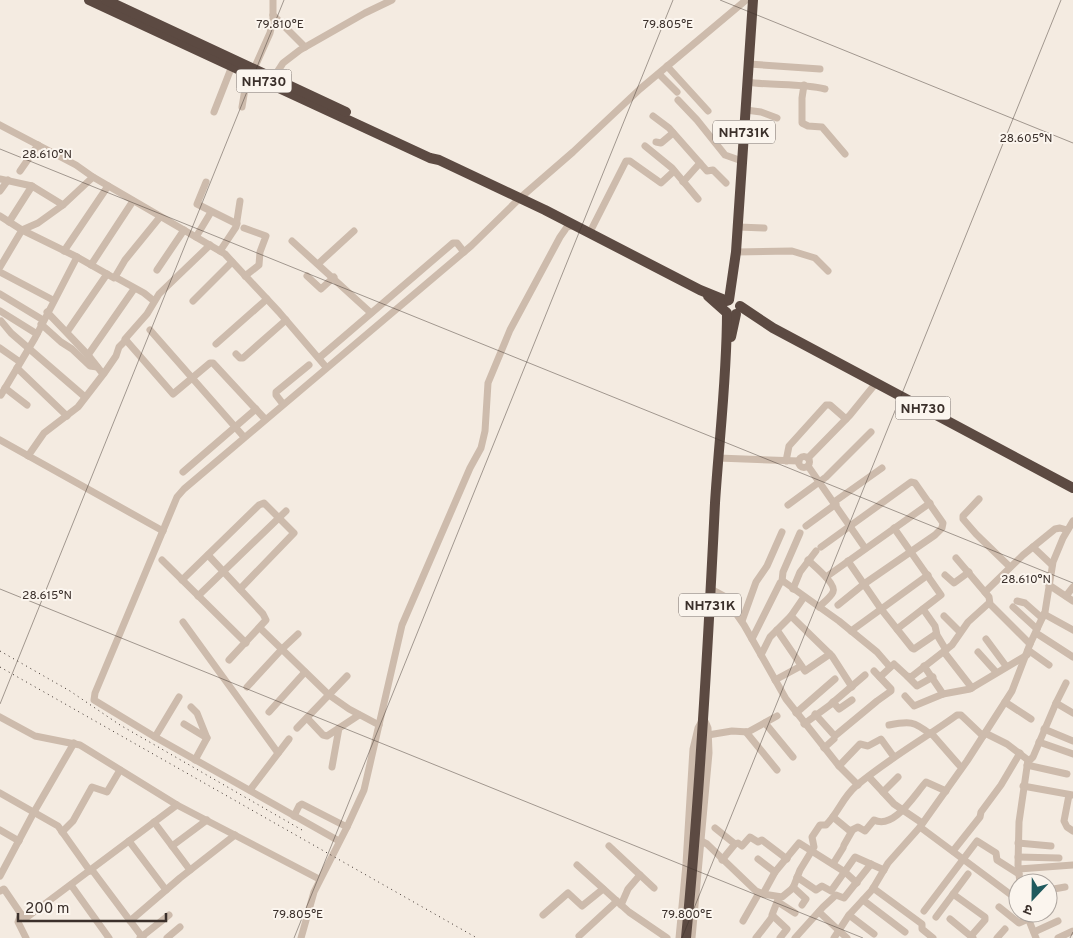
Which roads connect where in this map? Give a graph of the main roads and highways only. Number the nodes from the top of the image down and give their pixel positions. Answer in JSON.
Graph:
{"nodes":[{"id":1,"x":89,"y":0,"type":"edge"},
{"id":2,"x":106,"y":0,"type":"edge"},
{"id":3,"x":753,"y":0,"type":"edge"},
{"id":4,"x":253,"y":72,"type":"junction"},
{"id":5,"x":440,"y":160,"type":"junction"},
{"id":6,"x":732,"y":308,"type":"junction"},
{"id":7,"x":750,"y":319,"type":"junction"},
{"id":8,"x":773,"y":328,"type":"junction"},
{"id":9,"x":733,"y":329,"type":"junction"},
{"id":10,"x":727,"y":350,"type":"junction"},
{"id":11,"x":1073,"y":488,"type":"edge"},
{"id":12,"x":686,"y":938,"type":"edge"}],
"edges":[{"from":1,"to":4,"type":"highway","number":"NH730"},
{"from":2,"to":4,"type":"highway","number":"NH730"},
{"from":3,"to":6,"type":"highway","number":"NH731K"},
{"from":4,"to":5,"type":"highway","number":"NH730"},
{"from":4,"to":5,"type":"highway","number":"NH730"},
{"from":5,"to":6,"type":"highway","number":"NH730"},
{"from":6,"to":7,"type":"highway","number":"NH730"},
{"from":6,"to":8,"type":"highway","number":"NH730"},
{"from":6,"to":9,"type":"highway","number":"NH731K"},
{"from":6,"to":10,"type":"highway","number":"NH731K"},
{"from":7,"to":8,"type":"highway","number":"NH730"},
{"from":7,"to":9,"type":"highway"},
{"from":8,"to":11,"type":"highway","number":"NH730"},
{"from":9,"to":10,"type":"highway","number":"NH731K"},
{"from":10,"to":12,"type":"highway","number":"NH731K"}]}
